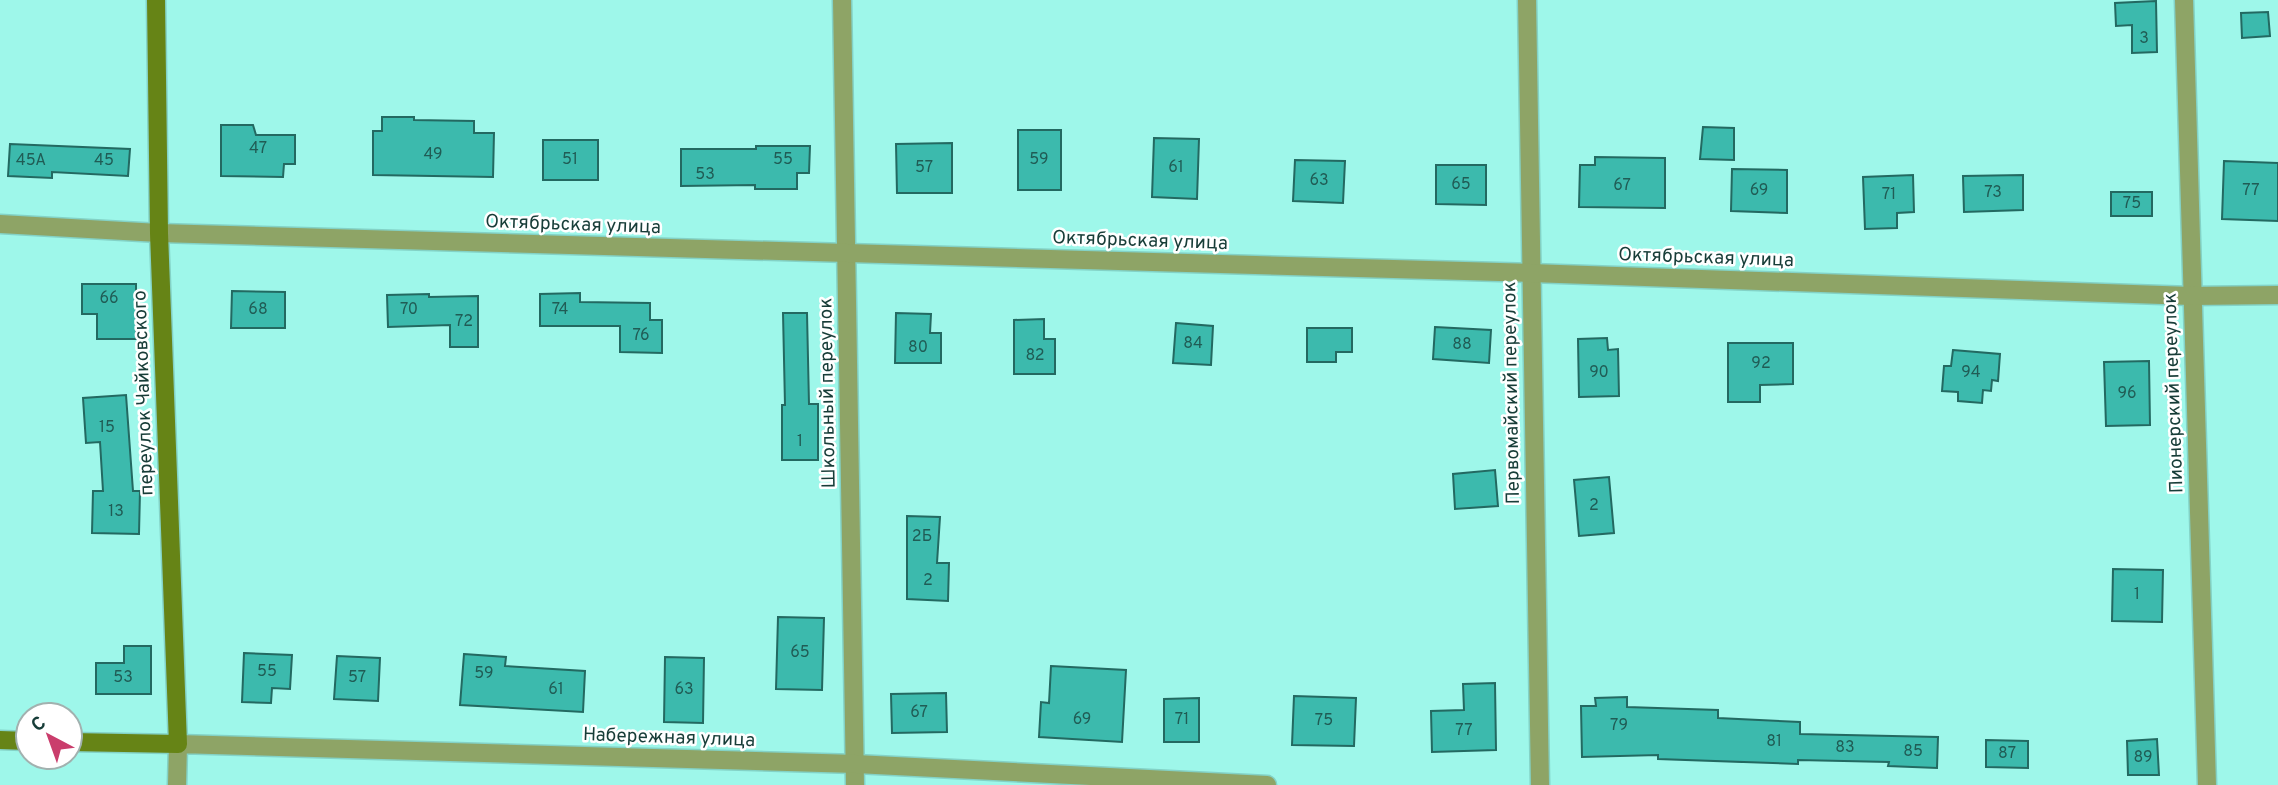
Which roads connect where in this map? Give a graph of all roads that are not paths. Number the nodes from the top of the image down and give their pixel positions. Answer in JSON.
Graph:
{"nodes":[{"id":1,"x":156,"y":0,"type":"edge"},
{"id":2,"x":842,"y":0,"type":"edge"},
{"id":3,"x":1527,"y":0,"type":"edge"},
{"id":4,"x":2184,"y":0,"type":"edge"},
{"id":5,"x":0,"y":224,"type":"edge"},
{"id":6,"x":159,"y":233,"type":"junction"},
{"id":7,"x":846,"y":254,"type":"junction"},
{"id":8,"x":1531,"y":273,"type":"junction"},
{"id":9,"x":2278,"y":295,"type":"edge"},
{"id":10,"x":2192,"y":296,"type":"junction"},
{"id":11,"x":84,"y":742,"type":"edge"},
{"id":12,"x":178,"y":744,"type":"junction"},
{"id":13,"x":856,"y":764,"type":"junction"},
{"id":14,"x":177,"y":785,"type":"edge"},
{"id":15,"x":855,"y":785,"type":"edge"},
{"id":16,"x":1267,"y":785,"type":"edge"},
{"id":17,"x":1539,"y":785,"type":"edge"},
{"id":18,"x":2207,"y":785,"type":"edge"}],
"edges":[{"from":1,"to":6,"type":"street","name":"переулок Чайковского"},
{"from":2,"to":7,"type":"street","name":"Школьный переулок"},
{"from":3,"to":8,"type":"street","name":"Первомайский переулок"},
{"from":4,"to":10,"type":"street","name":"Пионерский переулок"},
{"from":5,"to":6,"type":"street","name":"Октябрьская улица"},
{"from":6,"to":7,"type":"street","name":"Октябрьская улица"},
{"from":6,"to":12,"type":"street","name":"переулок Чайковского"},
{"from":7,"to":8,"type":"street","name":"Октябрьская улица"},
{"from":7,"to":13,"type":"street","name":"Школьный переулок"},
{"from":8,"to":10,"type":"street","name":"Октябрьская улица"},
{"from":8,"to":17,"type":"street","name":"Первомайский переулок"},
{"from":9,"to":10,"type":"street","name":"Октябрьская улица"},
{"from":10,"to":18,"type":"street","name":"Пионерский переулок"},
{"from":11,"to":12,"type":"street","name":"Набережная улица"},
{"from":12,"to":13,"type":"street","name":"Набережная улица"},
{"from":12,"to":14,"type":"street","name":"переулок Чайковского"},
{"from":13,"to":15,"type":"street","name":"Школьный переулок"},
{"from":13,"to":16,"type":"street","name":"Набережная улица"}]}
